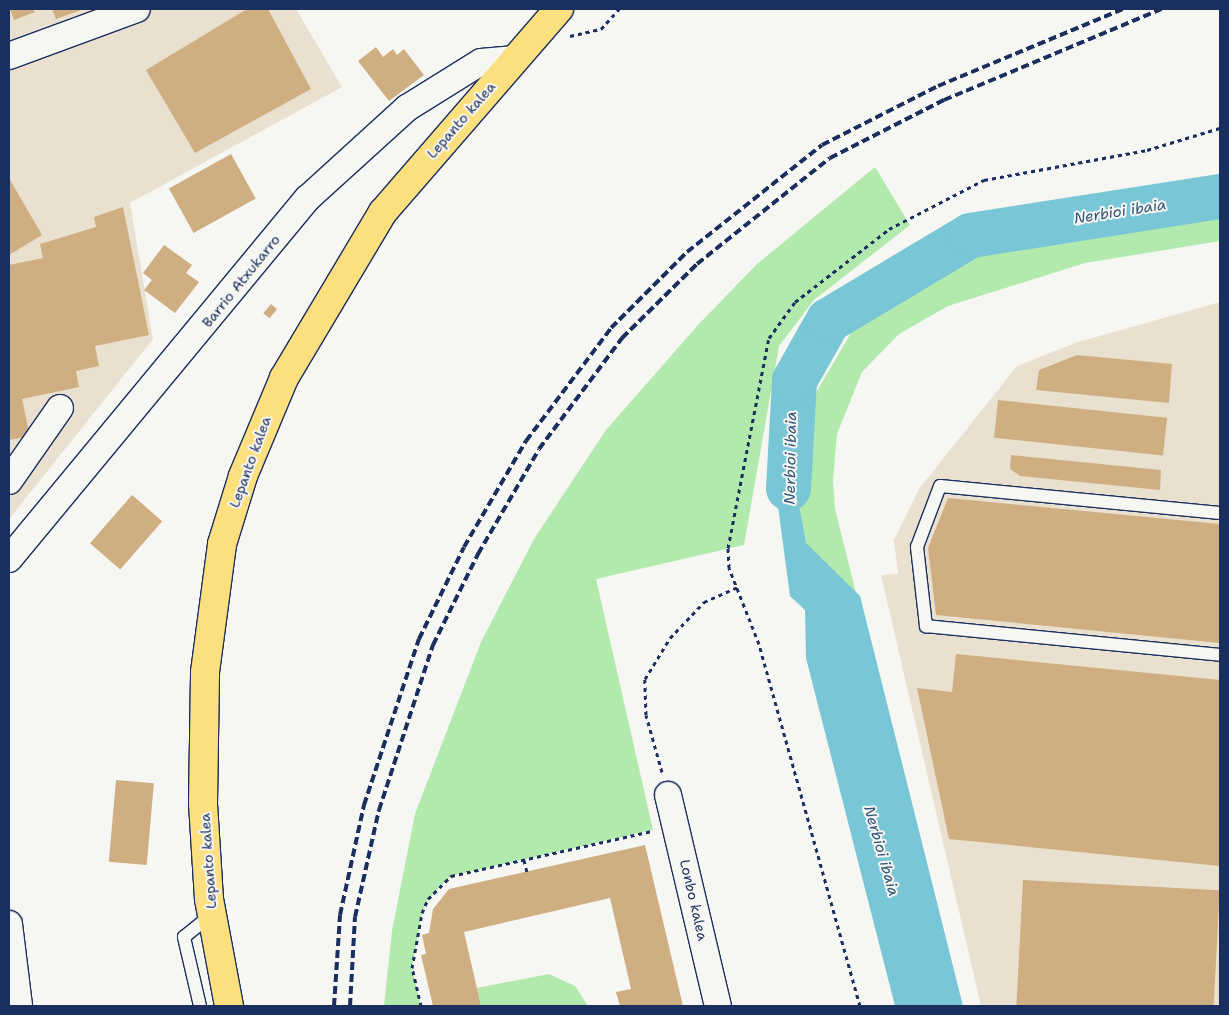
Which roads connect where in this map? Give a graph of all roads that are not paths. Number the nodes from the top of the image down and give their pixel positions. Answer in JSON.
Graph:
{"nodes":[{"id":1,"x":137,"y":9,"type":"edge"},
{"id":2,"x":552,"y":17,"type":"edge"},
{"id":3,"x":9,"y":56,"type":"edge"},
{"id":4,"x":515,"y":59,"type":"junction"},
{"id":5,"x":60,"y":408,"type":"dead end"},
{"id":6,"x":9,"y":481,"type":"edge"},
{"id":7,"x":1220,"y":513,"type":"edge"},
{"id":8,"x":9,"y":559,"type":"edge"},
{"id":9,"x":1220,"y":655,"type":"edge"},
{"id":10,"x":668,"y":795,"type":"road end"},
{"id":11,"x":212,"y":914,"type":"junction"},
{"id":12,"x":9,"y":924,"type":"edge"},
{"id":13,"x":19,"y":1006,"type":"edge"},
{"id":14,"x":200,"y":1006,"type":"edge"},
{"id":15,"x":229,"y":1006,"type":"edge"},
{"id":16,"x":718,"y":1006,"type":"edge"}],
"edges":[{"from":1,"to":3,"type":"street"},
{"from":2,"to":4,"type":"main road","name":"Lepanto kalea"},
{"from":4,"to":8,"type":"street","name":"Barrio Atxukarro"},
{"from":4,"to":11,"type":"main road","name":"Lepanto kalea"},
{"from":5,"to":6,"type":"street"},
{"from":7,"to":9,"type":"lane"},
{"from":10,"to":16,"type":"street","name":"Lonbo kalea"},
{"from":11,"to":14,"type":"lane"},
{"from":11,"to":15,"type":"main road","name":"Lepanto kalea"},
{"from":12,"to":13,"type":"street"}]}
